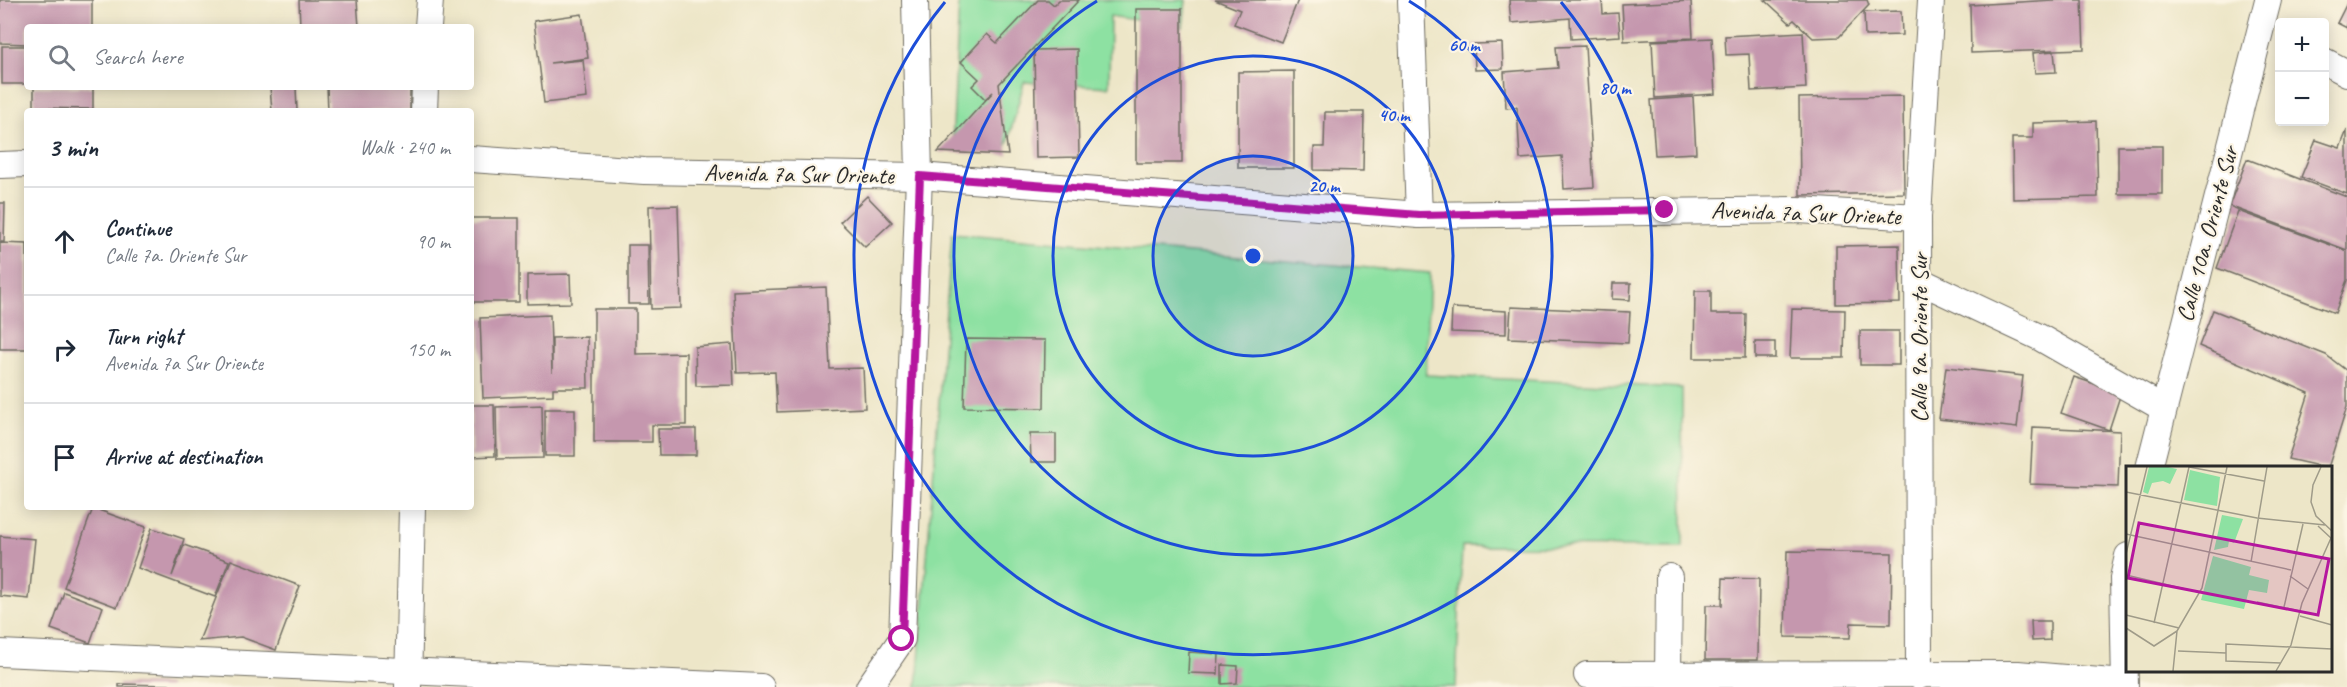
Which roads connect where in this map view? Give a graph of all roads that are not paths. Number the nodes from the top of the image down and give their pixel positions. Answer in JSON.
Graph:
{"nodes":[{"id":1,"x":430,"y":0,"type":"edge"},
{"id":2,"x":915,"y":0,"type":"edge"},
{"id":3,"x":1411,"y":0,"type":"edge"},
{"id":4,"x":1931,"y":0,"type":"edge"},
{"id":5,"x":2268,"y":0,"type":"edge"},
{"id":6,"x":428,"y":24,"type":"edge"},
{"id":7,"x":2271,"y":33,"type":"edge"},
{"id":8,"x":2329,"y":63,"type":"edge"},
{"id":9,"x":2347,"y":73,"type":"edge"},
{"id":10,"x":425,"y":90,"type":"edge"},
{"id":11,"x":424,"y":108,"type":"edge"},
{"id":12,"x":474,"y":159,"type":"edge"},
{"id":13,"x":24,"y":164,"type":"edge"},
{"id":14,"x":0,"y":165,"type":"edge"},
{"id":15,"x":920,"y":176,"type":"junction"},
{"id":16,"x":1419,"y":215,"type":"junction"},
{"id":17,"x":1918,"y":217,"type":"junction"},
{"id":18,"x":1920,"y":280,"type":"junction"},
{"id":19,"x":2163,"y":408,"type":"junction"},
{"id":20,"x":2149,"y":466,"type":"edge"},
{"id":21,"x":412,"y":510,"type":"edge"},
{"id":22,"x":2126,"y":565,"type":"edge"},
{"id":23,"x":1669,"y":578,"type":"dead end"},
{"id":24,"x":0,"y":653,"type":"edge"},
{"id":25,"x":1587,"y":675,"type":"dead end"},
{"id":26,"x":1668,"y":676,"type":"junction"},
{"id":27,"x":1919,"y":676,"type":"junction"},
{"id":28,"x":408,"y":680,"type":"edge"},
{"id":29,"x":2124,"y":685,"type":"edge"},
{"id":30,"x":761,"y":687,"type":"edge"},
{"id":31,"x":869,"y":687,"type":"edge"}],
"edges":[{"from":1,"to":6,"type":"street"},
{"from":2,"to":15,"type":"street"},
{"from":3,"to":16,"type":"street"},
{"from":4,"to":17,"type":"street","name":"Calle 9a. Oriente Sur"},
{"from":5,"to":7,"type":"street","name":"Calle 10a. Oriente Sur"},
{"from":7,"to":19,"type":"street","name":"Calle 10a. Oriente Sur"},
{"from":8,"to":9,"type":"street"},
{"from":10,"to":11,"type":"street"},
{"from":12,"to":15,"type":"street","name":"Avenida 7a Sur Oriente"},
{"from":13,"to":14,"type":"street"},
{"from":15,"to":16,"type":"street","name":"Avenida 7a Sur Oriente"},
{"from":15,"to":31,"type":"street"},
{"from":16,"to":17,"type":"street","name":"Avenida 7a Sur Oriente"},
{"from":17,"to":18,"type":"street","name":"Calle 9a. Oriente Sur"},
{"from":18,"to":19,"type":"street"},
{"from":18,"to":27,"type":"street","name":"Calle 9a. Oriente Sur"},
{"from":19,"to":20,"type":"street","name":"Calle 10a. Oriente Sur"},
{"from":21,"to":28,"type":"street"},
{"from":22,"to":29,"type":"street"},
{"from":23,"to":26,"type":"street"},
{"from":24,"to":28,"type":"street"},
{"from":25,"to":26,"type":"street"},
{"from":26,"to":27,"type":"street"},
{"from":27,"to":29,"type":"street"},
{"from":28,"to":30,"type":"street"}]}
